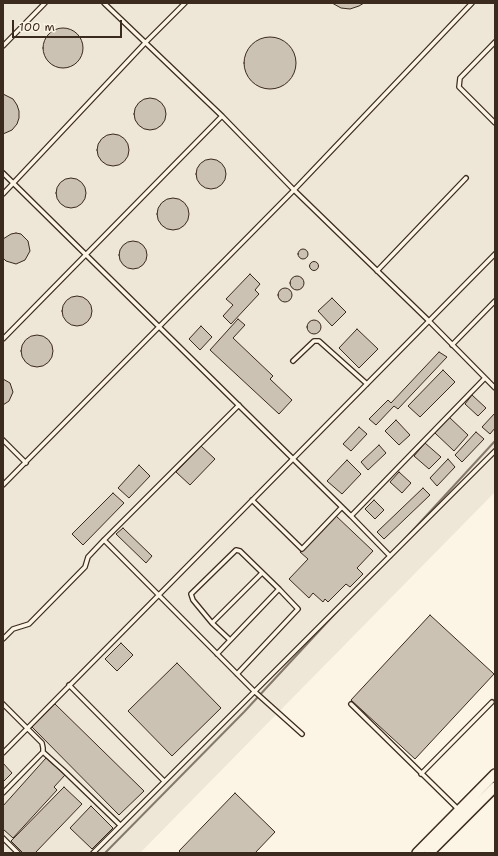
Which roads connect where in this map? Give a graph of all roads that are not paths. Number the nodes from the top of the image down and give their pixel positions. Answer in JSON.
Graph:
{"nodes":[{"id":1,"x":45,"y":3,"type":"edge"},
{"id":2,"x":104,"y":3,"type":"edge"},
{"id":3,"x":185,"y":3,"type":"edge"},
{"id":4,"x":472,"y":3,"type":"edge"},
{"id":5,"x":495,"y":42,"type":"edge"},
{"id":6,"x":145,"y":43,"type":"junction"},
{"id":7,"x":3,"y":46,"type":"edge"},
{"id":8,"x":222,"y":116,"type":"junction"},
{"id":9,"x":495,"y":123,"type":"edge"},
{"id":10,"x":3,"y":173,"type":"edge"},
{"id":11,"x":466,"y":178,"type":"dead end"},
{"id":12,"x":13,"y":184,"type":"junction"},
{"id":13,"x":294,"y":190,"type":"junction"},
{"id":14,"x":3,"y":194,"type":"edge"},
{"id":15,"x":86,"y":254,"type":"junction"},
{"id":16,"x":495,"y":254,"type":"edge"},
{"id":17,"x":377,"y":271,"type":"junction"},
{"id":18,"x":495,"y":301,"type":"edge"},
{"id":19,"x":429,"y":321,"type":"junction"},
{"id":20,"x":159,"y":327,"type":"junction"},
{"id":21,"x":3,"y":339,"type":"edge"},
{"id":22,"x":452,"y":345,"type":"junction"},
{"id":23,"x":293,"y":361,"type":"dead end"},
{"id":24,"x":485,"y":378,"type":"junction"},
{"id":25,"x":367,"y":384,"type":"junction"},
{"id":26,"x":495,"y":388,"type":"edge"},
{"id":27,"x":239,"y":405,"type":"junction"},
{"id":28,"x":3,"y":440,"type":"edge"},
{"id":29,"x":495,"y":451,"type":"edge"},
{"id":30,"x":293,"y":458,"type":"junction"},
{"id":31,"x":26,"y":463,"type":"junction"},
{"id":32,"x":3,"y":486,"type":"edge"},
{"id":33,"x":252,"y":500,"type":"junction"},
{"id":34,"x":342,"y":506,"type":"junction"},
{"id":35,"x":351,"y":516,"type":"junction"},
{"id":36,"x":104,"y":540,"type":"junction"},
{"id":37,"x":390,"y":556,"type":"junction"},
{"id":38,"x":262,"y":573,"type":"junction"},
{"id":39,"x":279,"y":589,"type":"junction"},
{"id":40,"x":159,"y":594,"type":"junction"},
{"id":41,"x":212,"y":623,"type":"junction"},
{"id":42,"x":3,"y":639,"type":"edge"},
{"id":43,"x":230,"y":640,"type":"junction"},
{"id":44,"x":218,"y":654,"type":"junction"},
{"id":45,"x":237,"y":674,"type":"junction"},
{"id":46,"x":69,"y":685,"type":"junction"},
{"id":47,"x":254,"y":691,"type":"junction"},
{"id":48,"x":492,"y":702,"type":"dead end"},
{"id":49,"x":3,"y":704,"type":"edge"},
{"id":50,"x":351,"y":704,"type":"dead end"},
{"id":51,"x":28,"y":727,"type":"junction"},
{"id":52,"x":302,"y":734,"type":"dead end"},
{"id":53,"x":43,"y":752,"type":"junction"},
{"id":54,"x":3,"y":753,"type":"edge"},
{"id":55,"x":421,"y":774,"type":"junction"},
{"id":56,"x":495,"y":774,"type":"edge"},
{"id":57,"x":164,"y":781,"type":"junction"},
{"id":58,"x":495,"y":787,"type":"edge"},
{"id":59,"x":3,"y":793,"type":"edge"},
{"id":60,"x":463,"y":813,"type":"junction"},
{"id":61,"x":120,"y":825,"type":"junction"},
{"id":62,"x":3,"y":838,"type":"edge"},
{"id":63,"x":426,"y":851,"type":"edge"},
{"id":64,"x":18,"y":853,"type":"edge"},
{"id":65,"x":92,"y":853,"type":"edge"}],
"edges":[{"from":1,"to":7,"type":"lane"},
{"from":2,"to":6,"type":"lane"},
{"from":3,"to":6,"type":"lane"},
{"from":4,"to":13,"type":"lane"},
{"from":5,"to":9,"type":"lane"},
{"from":6,"to":8,"type":"lane"},
{"from":6,"to":12,"type":"lane"},
{"from":8,"to":13,"type":"lane"},
{"from":8,"to":15,"type":"lane"},
{"from":10,"to":12,"type":"lane"},
{"from":11,"to":17,"type":"lane"},
{"from":12,"to":14,"type":"lane"},
{"from":12,"to":15,"type":"lane"},
{"from":13,"to":17,"type":"lane"},
{"from":13,"to":20,"type":"lane"},
{"from":15,"to":20,"type":"lane"},
{"from":15,"to":21,"type":"lane"},
{"from":16,"to":19,"type":"lane"},
{"from":17,"to":19,"type":"lane"},
{"from":18,"to":22,"type":"lane"},
{"from":19,"to":22,"type":"lane"},
{"from":19,"to":25,"type":"lane"},
{"from":20,"to":27,"type":"lane"},
{"from":20,"to":31,"type":"lane"},
{"from":22,"to":24,"type":"lane"},
{"from":23,"to":25,"type":"lane"},
{"from":24,"to":26,"type":"lane"},
{"from":24,"to":35,"type":"lane"},
{"from":25,"to":30,"type":"lane"},
{"from":27,"to":30,"type":"lane"},
{"from":27,"to":36,"type":"lane"},
{"from":28,"to":31,"type":"lane"},
{"from":29,"to":37,"type":"lane"},
{"from":30,"to":33,"type":"lane"},
{"from":30,"to":34,"type":"lane"},
{"from":31,"to":32,"type":"lane"},
{"from":33,"to":34,"type":"lane"},
{"from":33,"to":40,"type":"lane"},
{"from":34,"to":35,"type":"lane"},
{"from":35,"to":37,"type":"lane"},
{"from":36,"to":40,"type":"lane"},
{"from":36,"to":42,"type":"lane"},
{"from":37,"to":47,"type":"lane"},
{"from":38,"to":39,"type":"lane"},
{"from":38,"to":41,"type":"lane"},
{"from":38,"to":41,"type":"lane"},
{"from":39,"to":43,"type":"lane"},
{"from":39,"to":45,"type":"lane"},
{"from":40,"to":44,"type":"lane"},
{"from":40,"to":46,"type":"lane"},
{"from":41,"to":43,"type":"lane"},
{"from":43,"to":44,"type":"lane"},
{"from":44,"to":45,"type":"lane"},
{"from":45,"to":47,"type":"lane"},
{"from":46,"to":51,"type":"lane"},
{"from":46,"to":57,"type":"lane"},
{"from":47,"to":52,"type":"lane"},
{"from":47,"to":57,"type":"lane"},
{"from":48,"to":55,"type":"lane"},
{"from":49,"to":51,"type":"lane"},
{"from":50,"to":55,"type":"lane"},
{"from":51,"to":53,"type":"lane"},
{"from":51,"to":54,"type":"lane"},
{"from":53,"to":59,"type":"lane"},
{"from":53,"to":61,"type":"lane"},
{"from":55,"to":60,"type":"lane"},
{"from":56,"to":60,"type":"main road"},
{"from":57,"to":61,"type":"lane"},
{"from":58,"to":60,"type":"main road"},
{"from":60,"to":63,"type":"main road"},
{"from":61,"to":65,"type":"lane"},
{"from":62,"to":64,"type":"lane"}]}
